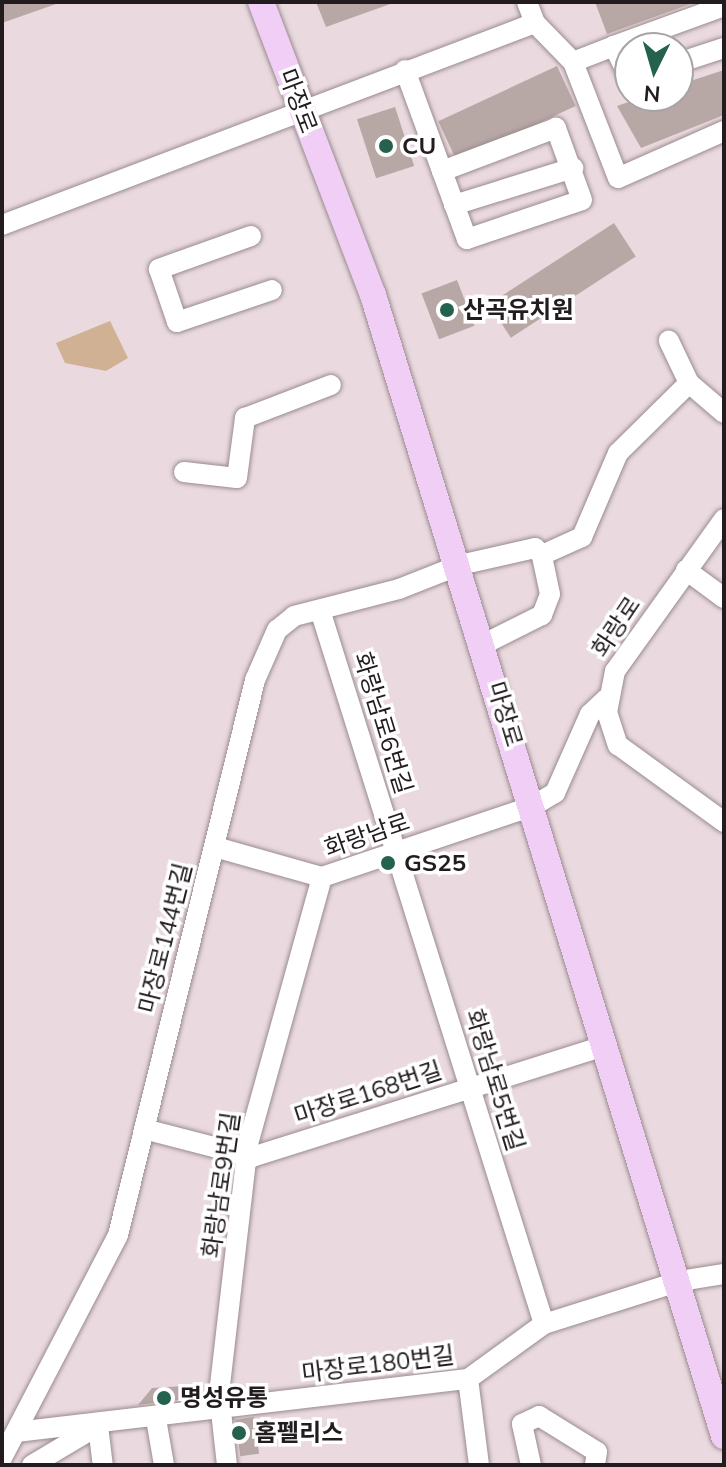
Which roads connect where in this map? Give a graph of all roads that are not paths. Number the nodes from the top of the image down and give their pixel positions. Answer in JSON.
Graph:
{"nodes":[{"id":1,"x":261,"y":2,"type":"edge"},
{"id":2,"x":527,"y":2,"type":"edge"},
{"id":3,"x":724,"y":6,"type":"edge"},
{"id":4,"x":535,"y":23,"type":"junction"},
{"id":5,"x":652,"y":32,"type":"edge"},
{"id":6,"x":614,"y":46,"type":"edge"},
{"id":7,"x":724,"y":48,"type":"edge"},
{"id":8,"x":694,"y":58,"type":"edge"},
{"id":9,"x":573,"y":62,"type":"junction"},
{"id":10,"x":405,"y":70,"type":"junction"},
{"id":11,"x":300,"y":108,"type":"junction"},
{"id":12,"x":724,"y":131,"type":"edge"},
{"id":13,"x":573,"y":168,"type":"junction"},
{"id":14,"x":442,"y":171,"type":"junction"},
{"id":15,"x":454,"y":205,"type":"junction"},
{"id":16,"x":2,"y":225,"type":"edge"},
{"id":17,"x":251,"y":236,"type":"dead end"},
{"id":18,"x":272,"y":290,"type":"dead end"},
{"id":19,"x":669,"y":341,"type":"dead end"},
{"id":20,"x":689,"y":383,"type":"junction"},
{"id":21,"x":331,"y":385,"type":"dead end"},
{"id":22,"x":724,"y":413,"type":"edge"},
{"id":23,"x":184,"y":472,"type":"dead end"},
{"id":24,"x":724,"y":519,"type":"edge"},
{"id":25,"x":542,"y":555,"type":"junction"},
{"id":26,"x":460,"y":565,"type":"junction"},
{"id":27,"x":686,"y":570,"type":"junction"},
{"id":28,"x":724,"y":598,"type":"edge"},
{"id":29,"x":320,"y":610,"type":"junction"},
{"id":30,"x":484,"y":644,"type":"junction"},
{"id":31,"x":607,"y":698,"type":"junction"},
{"id":32,"x":533,"y":806,"type":"junction"},
{"id":33,"x":724,"y":822,"type":"edge"},
{"id":34,"x":215,"y":847,"type":"junction"},
{"id":35,"x":396,"y":852,"type":"junction"},
{"id":36,"x":322,"y":877,"type":"junction"},
{"id":37,"x":607,"y":1045,"type":"junction"},
{"id":38,"x":470,"y":1088,"type":"junction"},
{"id":39,"x":144,"y":1129,"type":"junction"},
{"id":40,"x":249,"y":1156,"type":"junction"},
{"id":41,"x":724,"y":1274,"type":"edge"},
{"id":42,"x":680,"y":1281,"type":"junction"},
{"id":43,"x":544,"y":1324,"type":"junction"},
{"id":44,"x":468,"y":1379,"type":"junction"},
{"id":45,"x":220,"y":1411,"type":"junction"},
{"id":46,"x":156,"y":1419,"type":"junction"},
{"id":47,"x":9,"y":1426,"type":"edge"},
{"id":48,"x":98,"y":1426,"type":"junction"},
{"id":49,"x":724,"y":1436,"type":"edge"},
{"id":50,"x":2,"y":1458,"type":"edge"},
{"id":51,"x":38,"y":1464,"type":"edge"},
{"id":52,"x":103,"y":1465,"type":"edge"},
{"id":53,"x":164,"y":1465,"type":"edge"},
{"id":54,"x":227,"y":1465,"type":"edge"},
{"id":55,"x":479,"y":1465,"type":"edge"},
{"id":56,"x":531,"y":1465,"type":"edge"},
{"id":57,"x":595,"y":1465,"type":"edge"}],
"edges":[{"from":1,"to":11,"type":"main road","name":"마장로"},
{"from":2,"to":4,"type":"street"},
{"from":3,"to":5,"type":"street"},
{"from":4,"to":9,"type":"street"},
{"from":4,"to":10,"type":"street"},
{"from":6,"to":9,"type":"street"},
{"from":7,"to":8,"type":"street"},
{"from":9,"to":12,"type":"street"},
{"from":10,"to":11,"type":"street"},
{"from":10,"to":14,"type":"street"},
{"from":11,"to":16,"type":"street"},
{"from":11,"to":26,"type":"main road","name":"마장로"},
{"from":13,"to":14,"type":"street"},
{"from":13,"to":15,"type":"street"},
{"from":13,"to":15,"type":"street"},
{"from":14,"to":15,"type":"street"},
{"from":17,"to":18,"type":"street"},
{"from":19,"to":20,"type":"street"},
{"from":20,"to":22,"type":"street"},
{"from":20,"to":25,"type":"street"},
{"from":21,"to":23,"type":"street"},
{"from":24,"to":27,"type":"street","name":"화랑로"},
{"from":25,"to":26,"type":"street","name":"마장로144번길"},
{"from":25,"to":30,"type":"street"},
{"from":26,"to":29,"type":"street","name":"마장로144번길"},
{"from":26,"to":30,"type":"main road","name":"마장로"},
{"from":27,"to":28,"type":"street"},
{"from":27,"to":31,"type":"street","name":"화랑로"},
{"from":29,"to":34,"type":"street","name":"마장로144번길"},
{"from":29,"to":35,"type":"street","name":"화랑남로6번길"},
{"from":30,"to":32,"type":"main road","name":"마장로"},
{"from":31,"to":32,"type":"street"},
{"from":31,"to":33,"type":"street","name":"화랑로"},
{"from":32,"to":35,"type":"street","name":"화랑남로"},
{"from":32,"to":37,"type":"main road","name":"마장로"},
{"from":34,"to":36,"type":"street","name":"화랑남로"},
{"from":34,"to":39,"type":"street","name":"마장로144번길"},
{"from":35,"to":36,"type":"street","name":"화랑남로"},
{"from":35,"to":38,"type":"street","name":"화랑남로5번길"},
{"from":36,"to":40,"type":"street","name":"화랑남로9번길"},
{"from":37,"to":38,"type":"street","name":"마장로168번길"},
{"from":37,"to":42,"type":"main road","name":"마장로"},
{"from":38,"to":40,"type":"street","name":"마장로168번길"},
{"from":38,"to":43,"type":"street","name":"화랑남로5번길"},
{"from":39,"to":40,"type":"street"},
{"from":39,"to":47,"type":"street","name":"마장로144번길"},
{"from":40,"to":45,"type":"street","name":"화랑남로9번길"},
{"from":41,"to":42,"type":"street","name":"마장로180번길"},
{"from":42,"to":43,"type":"street","name":"마장로180번길"},
{"from":42,"to":49,"type":"main road","name":"마장로"},
{"from":43,"to":44,"type":"street","name":"마장로180번길"},
{"from":44,"to":45,"type":"street","name":"마장로180번길"},
{"from":44,"to":55,"type":"street"},
{"from":45,"to":46,"type":"street","name":"마장로180번길"},
{"from":45,"to":54,"type":"street","name":"화랑남로9번길"},
{"from":46,"to":48,"type":"street","name":"마장로180번길"},
{"from":46,"to":53,"type":"street"},
{"from":47,"to":48,"type":"street","name":"마장로180번길"},
{"from":47,"to":50,"type":"street","name":"마장로144번길"},
{"from":48,"to":51,"type":"street"},
{"from":48,"to":52,"type":"street"},
{"from":56,"to":57,"type":"street"}]}
